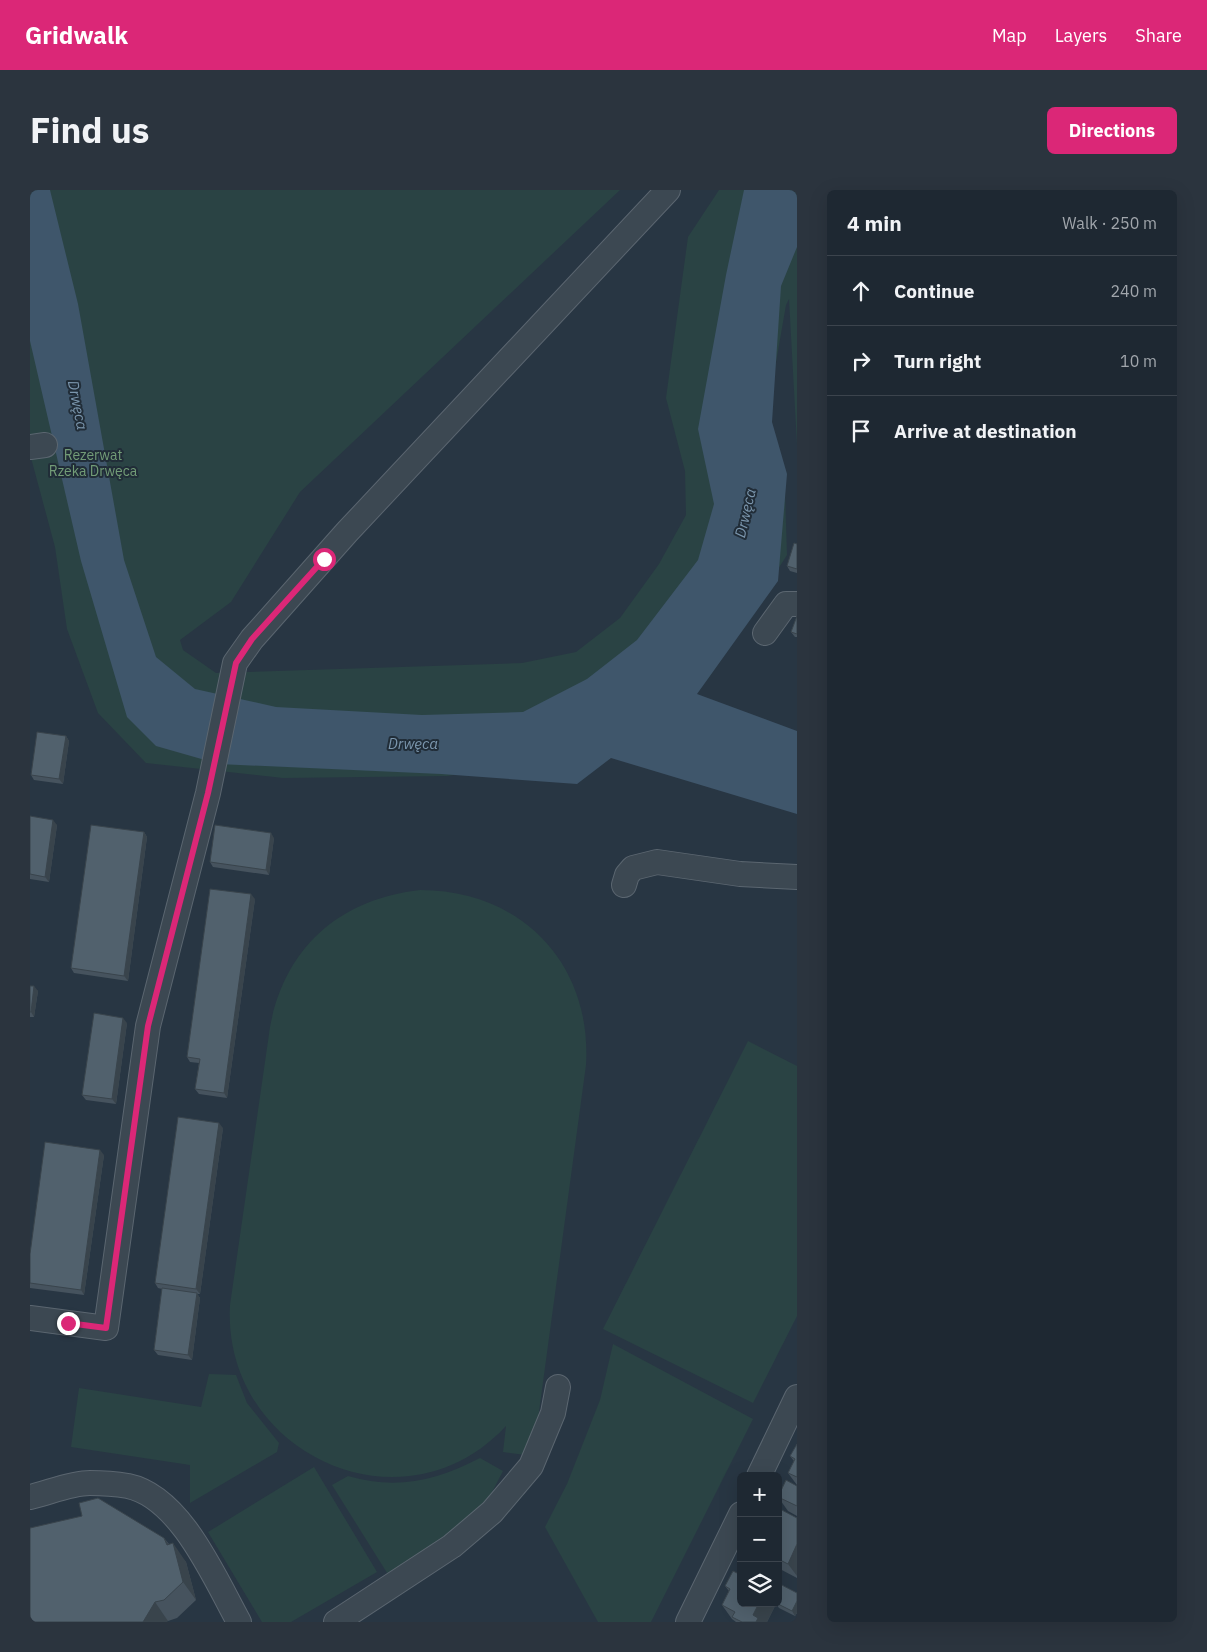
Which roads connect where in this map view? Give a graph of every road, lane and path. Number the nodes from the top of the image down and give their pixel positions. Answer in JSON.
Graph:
{"nodes":[{"id":1,"x":668,"y":190,"type":"edge"},
{"id":2,"x":797,"y":604,"type":"edge"},
{"id":3,"x":765,"y":633,"type":"dead end"},
{"id":4,"x":797,"y":877,"type":"edge"},
{"id":5,"x":624,"y":885,"type":"dead end"},
{"id":6,"x":30,"y":1318,"type":"edge"},
{"id":7,"x":558,"y":1387,"type":"dead end"},
{"id":8,"x":795,"y":1407,"type":"edge"},
{"id":9,"x":761,"y":1472,"type":"edge"},
{"id":10,"x":30,"y":1497,"type":"edge"},
{"id":11,"x":740,"y":1517,"type":"edge"},
{"id":12,"x":239,"y":1622,"type":"edge"},
{"id":13,"x":336,"y":1622,"type":"edge"},
{"id":14,"x":688,"y":1622,"type":"edge"}],
"edges":[{"from":1,"to":6,"type":"street"},
{"from":2,"to":3,"type":"street"},
{"from":4,"to":5,"type":"street"},
{"from":7,"to":13,"type":"street"},
{"from":8,"to":9,"type":"street"},
{"from":10,"to":12,"type":"street"},
{"from":11,"to":14,"type":"street"}]}
